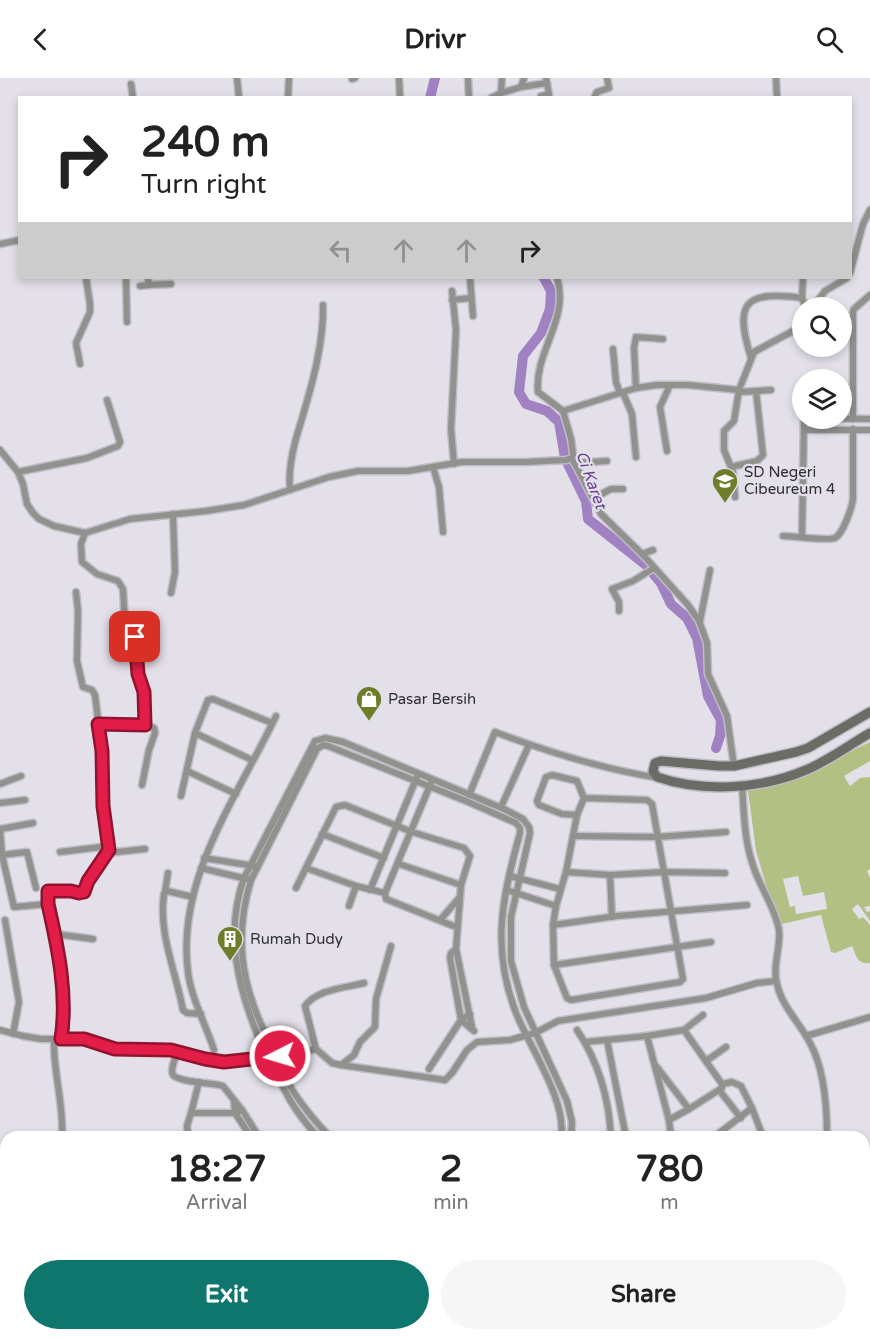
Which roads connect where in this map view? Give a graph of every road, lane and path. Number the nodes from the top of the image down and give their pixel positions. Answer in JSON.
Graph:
{"nodes":[{"id":1,"x":237,"y":78,"type":"edge"},
{"id":2,"x":289,"y":78,"type":"edge"},
{"id":3,"x":399,"y":78,"type":"edge"},
{"id":4,"x":468,"y":78,"type":"edge"},
{"id":5,"x":502,"y":78,"type":"edge"},
{"id":6,"x":524,"y":78,"type":"edge"},
{"id":7,"x":607,"y":78,"type":"edge"},
{"id":8,"x":776,"y":78,"type":"edge"},
{"id":9,"x":547,"y":80,"type":"edge"},
{"id":10,"x":131,"y":84,"type":"dead end"},
{"id":11,"x":521,"y":87,"type":"junction"},
{"id":12,"x":501,"y":93,"type":"junction"},
{"id":13,"x":133,"y":96,"type":"edge"},
{"id":14,"x":239,"y":96,"type":"edge"},
{"id":15,"x":288,"y":96,"type":"edge"},
{"id":16,"x":400,"y":96,"type":"edge"},
{"id":17,"x":469,"y":96,"type":"edge"},
{"id":18,"x":495,"y":96,"type":"edge"},
{"id":19,"x":541,"y":96,"type":"edge"},
{"id":20,"x":595,"y":96,"type":"edge"},
{"id":21,"x":777,"y":96,"type":"edge"},
{"id":22,"x":870,"y":210,"type":"edge"},
{"id":23,"x":18,"y":240,"type":"edge"},
{"id":24,"x":0,"y":244,"type":"edge"},
{"id":25,"x":852,"y":265,"type":"edge"},
{"id":26,"x":86,"y":279,"type":"edge"},
{"id":27,"x":126,"y":279,"type":"edge"},
{"id":28,"x":148,"y":279,"type":"edge"},
{"id":29,"x":470,"y":279,"type":"edge"},
{"id":30,"x":557,"y":279,"type":"edge"},
{"id":31,"x":803,"y":279,"type":"edge"},
{"id":32,"x":845,"y":279,"type":"edge"},
{"id":33,"x":171,"y":284,"type":"dead end"},
{"id":34,"x":149,"y":285,"type":"junction"},
{"id":35,"x":140,"y":286,"type":"dead end"},
{"id":36,"x":452,"y":291,"type":"dead end"},
{"id":37,"x":870,"y":295,"type":"edge"},
{"id":38,"x":795,"y":297,"type":"edge"},
{"id":39,"x":802,"y":297,"type":"edge"},
{"id":40,"x":820,"y":297,"type":"edge"},
{"id":41,"x":471,"y":298,"type":"junction"},
{"id":42,"x":452,"y":300,"type":"junction"},
{"id":43,"x":323,"y":304,"type":"dead end"},
{"id":44,"x":473,"y":316,"type":"dead end"},
{"id":45,"x":127,"y":322,"type":"dead end"},
{"id":46,"x":792,"y":332,"type":"edge"},
{"id":47,"x":663,"y":339,"type":"dead end"},
{"id":48,"x":614,"y":350,"type":"dead end"},
{"id":49,"x":751,"y":358,"type":"junction"},
{"id":50,"x":81,"y":364,"type":"dead end"},
{"id":51,"x":670,"y":385,"type":"junction"},
{"id":52,"x":636,"y":388,"type":"junction"},
{"id":53,"x":771,"y":390,"type":"dead end"},
{"id":54,"x":739,"y":391,"type":"junction"},
{"id":55,"x":756,"y":391,"type":"junction"},
{"id":56,"x":621,"y":393,"type":"junction"},
{"id":57,"x":107,"y":400,"type":"dead end"},
{"id":58,"x":563,"y":411,"type":"junction"},
{"id":59,"x":854,"y":419,"type":"joint"},
{"id":60,"x":870,"y":419,"type":"edge"},
{"id":61,"x":854,"y":429,"type":"junction"},
{"id":62,"x":804,"y":430,"type":"joint"},
{"id":63,"x":870,"y":430,"type":"edge"},
{"id":64,"x":0,"y":450,"type":"edge"},
{"id":65,"x":667,"y":450,"type":"dead end"},
{"id":66,"x":636,"y":457,"type":"dead end"},
{"id":67,"x":569,"y":460,"type":"junction"},
{"id":68,"x":607,"y":461,"type":"dead end"},
{"id":69,"x":454,"y":464,"type":"junction"},
{"id":70,"x":433,"y":467,"type":"junction"},
{"id":71,"x":731,"y":467,"type":"junction"},
{"id":72,"x":18,"y":472,"type":"junction"},
{"id":73,"x":623,"y":489,"type":"dead end"},
{"id":74,"x":290,"y":490,"type":"junction"},
{"id":75,"x":735,"y":496,"type":"dead end"},
{"id":76,"x":594,"y":498,"type":"junction"},
{"id":77,"x":173,"y":514,"type":"junction"},
{"id":78,"x":443,"y":532,"type":"dead end"},
{"id":79,"x":85,"y":533,"type":"junction"},
{"id":80,"x":783,"y":536,"type":"dead end"},
{"id":81,"x":802,"y":537,"type":"junction"},
{"id":82,"x":653,"y":550,"type":"dead end"},
{"id":83,"x":642,"y":554,"type":"junction"},
{"id":84,"x":651,"y":570,"type":"junction"},
{"id":85,"x":710,"y":570,"type":"dead end"},
{"id":86,"x":76,"y":592,"type":"dead end"},
{"id":87,"x":171,"y":593,"type":"dead end"},
{"id":88,"x":619,"y":611,"type":"dead end"},
{"id":89,"x":699,"y":621,"type":"junction"},
{"id":90,"x":870,"y":712,"type":"edge"},
{"id":91,"x":276,"y":716,"type":"dead end"},
{"id":92,"x":272,"y":723,"type":"junction"},
{"id":93,"x":98,"y":724,"type":"junction"},
{"id":94,"x":145,"y":725,"type":"junction"},
{"id":95,"x":839,"y":730,"type":"junction"},
{"id":96,"x":195,"y":733,"type":"junction"},
{"id":97,"x":870,"y":733,"type":"edge"},
{"id":98,"x":529,"y":745,"type":"junction"},
{"id":99,"x":848,"y":746,"type":"junction"},
{"id":100,"x":808,"y":748,"type":"junction"},
{"id":101,"x":252,"y":760,"type":"junction"},
{"id":102,"x":819,"y":764,"type":"junction"},
{"id":103,"x":734,"y":766,"type":"junction"},
{"id":104,"x":653,"y":768,"type":"junction"},
{"id":105,"x":187,"y":771,"type":"junction"},
{"id":106,"x":418,"y":773,"type":"junction"},
{"id":107,"x":640,"y":775,"type":"junction"},
{"id":108,"x":21,"y":776,"type":"dead end"},
{"id":109,"x":659,"y":778,"type":"junction"},
{"id":110,"x":433,"y":779,"type":"junction"},
{"id":111,"x":416,"y":780,"type":"junction"},
{"id":112,"x":0,"y":784,"type":"edge"},
{"id":113,"x":142,"y":784,"type":"dead end"},
{"id":114,"x":742,"y":785,"type":"junction"},
{"id":115,"x":430,"y":786,"type":"junction"},
{"id":116,"x":470,"y":793,"type":"junction"},
{"id":117,"x":236,"y":794,"type":"junction"},
{"id":118,"x":181,"y":796,"type":"dead end"},
{"id":119,"x":584,"y":798,"type":"junction"},
{"id":120,"x":25,"y":800,"type":"dead end"},
{"id":121,"x":466,"y":801,"type":"junction"},
{"id":122,"x":0,"y":803,"type":"edge"},
{"id":123,"x":501,"y":807,"type":"junction"},
{"id":124,"x":577,"y":815,"type":"junction"},
{"id":125,"x":33,"y":823,"type":"dead end"},
{"id":126,"x":396,"y":826,"type":"junction"},
{"id":127,"x":0,"y":829,"type":"edge"},
{"id":128,"x":412,"y":832,"type":"junction"},
{"id":129,"x":726,"y":832,"type":"dead end"},
{"id":130,"x":322,"y":834,"type":"junction"},
{"id":131,"x":574,"y":836,"type":"junction"},
{"id":132,"x":657,"y":837,"type":"junction"},
{"id":133,"x":108,"y":849,"type":"junction"},
{"id":134,"x":145,"y":849,"type":"dead end"},
{"id":135,"x":60,"y":852,"type":"dead end"},
{"id":136,"x":1,"y":853,"type":"edge"},
{"id":137,"x":204,"y":858,"type":"junction"},
{"id":138,"x":384,"y":858,"type":"junction"},
{"id":139,"x":399,"y":864,"type":"junction"},
{"id":140,"x":254,"y":866,"type":"junction"},
{"id":141,"x":201,"y":868,"type":"junction"},
{"id":142,"x":306,"y":868,"type":"junction"},
{"id":143,"x":566,"y":872,"type":"junction"},
{"id":144,"x":663,"y":872,"type":"junction"},
{"id":145,"x":168,"y":873,"type":"dead end"},
{"id":146,"x":725,"y":873,"type":"dead end"},
{"id":147,"x":610,"y":875,"type":"junction"},
{"id":148,"x":510,"y":876,"type":"junction"},
{"id":149,"x":248,"y":879,"type":"junction"},
{"id":150,"x":521,"y":879,"type":"junction"},
{"id":151,"x":461,"y":885,"type":"junction"},
{"id":152,"x":356,"y":886,"type":"junction"},
{"id":153,"x":36,"y":888,"type":"dead end"},
{"id":154,"x":296,"y":888,"type":"dead end"},
{"id":155,"x":560,"y":889,"type":"junction"},
{"id":156,"x":369,"y":890,"type":"junction"},
{"id":157,"x":507,"y":891,"type":"junction"},
{"id":158,"x":165,"y":892,"type":"junction"},
{"id":159,"x":385,"y":893,"type":"junction"},
{"id":160,"x":517,"y":893,"type":"junction"},
{"id":161,"x":193,"y":897,"type":"junction"},
{"id":162,"x":460,"y":897,"type":"junction"},
{"id":163,"x":48,"y":904,"type":"junction"},
{"id":164,"x":747,"y":904,"type":"dead end"},
{"id":165,"x":349,"y":906,"type":"dead end"},
{"id":166,"x":556,"y":906,"type":"junction"},
{"id":167,"x":670,"y":911,"type":"junction"},
{"id":168,"x":612,"y":917,"type":"junction"},
{"id":169,"x":441,"y":919,"type":"junction"},
{"id":170,"x":5,"y":920,"type":"dead end"},
{"id":171,"x":553,"y":925,"type":"junction"},
{"id":172,"x":456,"y":927,"type":"junction"},
{"id":173,"x":55,"y":934,"type":"junction"},
{"id":174,"x":93,"y":939,"type":"dead end"},
{"id":175,"x":711,"y":942,"type":"dead end"},
{"id":176,"x":391,"y":946,"type":"dead end"},
{"id":177,"x":676,"y":947,"type":"junction"},
{"id":178,"x":456,"y":949,"type":"junction"},
{"id":179,"x":554,"y":965,"type":"junction"},
{"id":180,"x":776,"y":981,"type":"junction"},
{"id":181,"x":364,"y":983,"type":"dead end"},
{"id":182,"x":463,"y":987,"type":"junction"},
{"id":183,"x":455,"y":989,"type":"junction"},
{"id":184,"x":201,"y":1014,"type":"junction"},
{"id":185,"x":470,"y":1014,"type":"junction"},
{"id":186,"x":703,"y":1015,"type":"dead end"},
{"id":187,"x":870,"y":1017,"type":"edge"},
{"id":188,"x":461,"y":1020,"type":"junction"},
{"id":189,"x":0,"y":1030,"type":"edge"},
{"id":190,"x":577,"y":1030,"type":"dead end"},
{"id":191,"x":684,"y":1030,"type":"junction"},
{"id":192,"x":535,"y":1032,"type":"junction"},
{"id":193,"x":13,"y":1034,"type":"junction"},
{"id":194,"x":526,"y":1036,"type":"junction"},
{"id":195,"x":647,"y":1036,"type":"junction"},
{"id":196,"x":806,"y":1036,"type":"junction"},
{"id":197,"x":61,"y":1039,"type":"junction"},
{"id":198,"x":54,"y":1040,"type":"junction"},
{"id":199,"x":608,"y":1040,"type":"junction"},
{"id":200,"x":585,"y":1042,"type":"junction"},
{"id":201,"x":726,"y":1047,"type":"dead end"},
{"id":202,"x":315,"y":1049,"type":"junction"},
{"id":203,"x":214,"y":1050,"type":"dead end"},
{"id":204,"x":176,"y":1055,"type":"dead end"},
{"id":205,"x":277,"y":1060,"type":"junction"},
{"id":206,"x":706,"y":1061,"type":"junction"},
{"id":207,"x":654,"y":1064,"type":"junction"},
{"id":208,"x":341,"y":1065,"type":"junction"},
{"id":209,"x":429,"y":1069,"type":"dead end"},
{"id":210,"x":199,"y":1082,"type":"junction"},
{"id":211,"x":615,"y":1087,"type":"junction"},
{"id":212,"x":721,"y":1087,"type":"junction"},
{"id":213,"x":605,"y":1089,"type":"junction"},
{"id":214,"x":234,"y":1101,"type":"junction"},
{"id":215,"x":752,"y":1108,"type":"junction"},
{"id":216,"x":689,"y":1109,"type":"junction"},
{"id":217,"x":242,"y":1110,"type":"junction"},
{"id":218,"x":191,"y":1113,"type":"junction"},
{"id":219,"x":235,"y":1113,"type":"junction"},
{"id":220,"x":741,"y":1118,"type":"junction"},
{"id":221,"x":669,"y":1120,"type":"junction"},
{"id":222,"x":62,"y":1131,"type":"edge"},
{"id":223,"x":187,"y":1131,"type":"edge"},
{"id":224,"x":247,"y":1131,"type":"edge"},
{"id":225,"x":255,"y":1131,"type":"edge"},
{"id":226,"x":313,"y":1131,"type":"edge"},
{"id":227,"x":325,"y":1131,"type":"edge"},
{"id":228,"x":561,"y":1131,"type":"edge"},
{"id":229,"x":571,"y":1131,"type":"edge"},
{"id":230,"x":610,"y":1131,"type":"edge"},
{"id":231,"x":625,"y":1131,"type":"edge"},
{"id":232,"x":670,"y":1131,"type":"edge"},
{"id":233,"x":723,"y":1131,"type":"edge"},
{"id":234,"x":761,"y":1131,"type":"edge"},
{"id":235,"x":827,"y":1131,"type":"edge"}],
"edges":[{"from":1,"to":14,"type":"street"},
{"from":2,"to":15,"type":"street"},
{"from":3,"to":16,"type":"street"},
{"from":4,"to":17,"type":"street"},
{"from":5,"to":12,"type":"street"},
{"from":6,"to":11,"type":"street"},
{"from":7,"to":20,"type":"street"},
{"from":8,"to":21,"type":"street"},
{"from":9,"to":11,"type":"street"},
{"from":9,"to":19,"type":"street"},
{"from":10,"to":13,"type":"street"},
{"from":11,"to":12,"type":"street"},
{"from":12,"to":18,"type":"street"},
{"from":22,"to":25,"type":"street"},
{"from":23,"to":24,"type":"street"},
{"from":26,"to":50,"type":"street"},
{"from":27,"to":45,"type":"street"},
{"from":28,"to":34,"type":"street"},
{"from":29,"to":41,"type":"street"},
{"from":30,"to":58,"type":"street"},
{"from":31,"to":39,"type":"street"},
{"from":32,"to":40,"type":"street"},
{"from":33,"to":34,"type":"street"},
{"from":34,"to":35,"type":"street"},
{"from":36,"to":42,"type":"street"},
{"from":37,"to":59,"type":"street"},
{"from":38,"to":49,"type":"street"},
{"from":41,"to":42,"type":"street"},
{"from":41,"to":44,"type":"street"},
{"from":42,"to":69,"type":"street"},
{"from":43,"to":74,"type":"street"},
{"from":46,"to":49,"type":"street"},
{"from":47,"to":52,"type":"street"},
{"from":48,"to":56,"type":"street"},
{"from":49,"to":54,"type":"street"},
{"from":51,"to":52,"type":"street"},
{"from":51,"to":54,"type":"street"},
{"from":51,"to":65,"type":"street"},
{"from":52,"to":56,"type":"street"},
{"from":53,"to":55,"type":"street"},
{"from":54,"to":55,"type":"street"},
{"from":54,"to":71,"type":"street"},
{"from":55,"to":71,"type":"street"},
{"from":56,"to":58,"type":"street"},
{"from":56,"to":66,"type":"street"},
{"from":57,"to":72,"type":"street"},
{"from":58,"to":67,"type":"street"},
{"from":59,"to":60,"type":"street"},
{"from":61,"to":62,"type":"street"},
{"from":61,"to":63,"type":"street"},
{"from":61,"to":81,"type":"street"},
{"from":62,"to":81,"type":"street"},
{"from":64,"to":72,"type":"street"},
{"from":67,"to":68,"type":"street"},
{"from":67,"to":69,"type":"street"},
{"from":67,"to":76,"type":"street"},
{"from":69,"to":70,"type":"street"},
{"from":70,"to":74,"type":"street"},
{"from":70,"to":78,"type":"street"},
{"from":71,"to":75,"type":"street"},
{"from":72,"to":79,"type":"street"},
{"from":73,"to":76,"type":"street"},
{"from":74,"to":77,"type":"street"},
{"from":76,"to":83,"type":"street"},
{"from":77,"to":79,"type":"street"},
{"from":77,"to":87,"type":"street"},
{"from":79,"to":94,"type":"street"},
{"from":80,"to":81,"type":"street"},
{"from":82,"to":83,"type":"street"},
{"from":83,"to":84,"type":"street"},
{"from":84,"to":88,"type":"street"},
{"from":84,"to":89,"type":"street"},
{"from":85,"to":89,"type":"street"},
{"from":86,"to":93,"type":"street"},
{"from":89,"to":103,"type":"street"},
{"from":90,"to":95,"type":"street"},
{"from":91,"to":92,"type":"street"},
{"from":92,"to":96,"type":"street"},
{"from":92,"to":101,"type":"street"},
{"from":93,"to":94,"type":"street"},
{"from":93,"to":133,"type":"street"},
{"from":94,"to":113,"type":"street"},
{"from":95,"to":99,"type":"street"},
{"from":95,"to":100,"type":"street"},
{"from":96,"to":101,"type":"street"},
{"from":96,"to":105,"type":"street"},
{"from":97,"to":99,"type":"street"},
{"from":98,"to":107,"type":"street"},
{"from":98,"to":116,"type":"street"},
{"from":98,"to":123,"type":"street"},
{"from":99,"to":102,"type":"street"},
{"from":100,"to":102,"type":"street"},
{"from":100,"to":103,"type":"street"},
{"from":101,"to":117,"type":"street"},
{"from":102,"to":114,"type":"street"},
{"from":103,"to":104,"type":"street"},
{"from":104,"to":107,"type":"street"},
{"from":104,"to":109,"type":"street"},
{"from":105,"to":117,"type":"street"},
{"from":105,"to":118,"type":"street"},
{"from":106,"to":110,"type":"street"},
{"from":106,"to":111,"type":"street"},
{"from":106,"to":140,"type":"street"},
{"from":107,"to":109,"type":"street"},
{"from":108,"to":112,"type":"street"},
{"from":109,"to":114,"type":"street"},
{"from":110,"to":115,"type":"street"},
{"from":110,"to":116,"type":"street"},
{"from":111,"to":115,"type":"street"},
{"from":111,"to":126,"type":"street"},
{"from":111,"to":140,"type":"street"},
{"from":114,"to":180,"type":"street"},
{"from":115,"to":121,"type":"street"},
{"from":115,"to":128,"type":"street"},
{"from":116,"to":121,"type":"street"},
{"from":116,"to":123,"type":"street"},
{"from":117,"to":137,"type":"street"},
{"from":119,"to":124,"type":"street"},
{"from":119,"to":124,"type":"street"},
{"from":119,"to":132,"type":"street"},
{"from":120,"to":122,"type":"street"},
{"from":121,"to":148,"type":"street"},
{"from":123,"to":150,"type":"street"},
{"from":124,"to":131,"type":"street"},
{"from":125,"to":127,"type":"street"},
{"from":126,"to":128,"type":"street"},
{"from":126,"to":130,"type":"street"},
{"from":126,"to":138,"type":"street"},
{"from":127,"to":136,"type":"street"},
{"from":128,"to":139,"type":"street"},
{"from":128,"to":151,"type":"street"},
{"from":129,"to":132,"type":"street"},
{"from":130,"to":138,"type":"street"},
{"from":130,"to":142,"type":"street"},
{"from":131,"to":132,"type":"street"},
{"from":131,"to":143,"type":"street"},
{"from":132,"to":144,"type":"street"},
{"from":133,"to":134,"type":"street"},
{"from":133,"to":135,"type":"street"},
{"from":133,"to":163,"type":"street"},
{"from":136,"to":153,"type":"street"},
{"from":136,"to":163,"type":"street"},
{"from":137,"to":140,"type":"street"},
{"from":137,"to":141,"type":"street"},
{"from":138,"to":156,"type":"street"},
{"from":139,"to":151,"type":"street"},
{"from":139,"to":159,"type":"street"},
{"from":140,"to":149,"type":"street"},
{"from":141,"to":149,"type":"street"},
{"from":141,"to":161,"type":"street"},
{"from":142,"to":152,"type":"street"},
{"from":142,"to":154,"type":"street"},
{"from":143,"to":147,"type":"street"},
{"from":143,"to":155,"type":"street"},
{"from":144,"to":146,"type":"street"},
{"from":144,"to":147,"type":"street"},
{"from":144,"to":167,"type":"street"},
{"from":145,"to":158,"type":"street"},
{"from":147,"to":168,"type":"street"},
{"from":148,"to":150,"type":"street"},
{"from":148,"to":157,"type":"street"},
{"from":149,"to":149,"type":"street"},
{"from":150,"to":155,"type":"street"},
{"from":150,"to":160,"type":"street"},
{"from":151,"to":162,"type":"street"},
{"from":152,"to":156,"type":"street"},
{"from":152,"to":165,"type":"street"},
{"from":155,"to":166,"type":"street"},
{"from":156,"to":159,"type":"street"},
{"from":157,"to":160,"type":"street"},
{"from":157,"to":194,"type":"street"},
{"from":158,"to":161,"type":"street"},
{"from":158,"to":184,"type":"street"},
{"from":159,"to":169,"type":"street"},
{"from":160,"to":166,"type":"street"},
{"from":160,"to":192,"type":"street"},
{"from":161,"to":184,"type":"street"},
{"from":162,"to":169,"type":"street"},
{"from":162,"to":172,"type":"street"},
{"from":163,"to":173,"type":"street"},
{"from":164,"to":167,"type":"street"},
{"from":166,"to":171,"type":"street"},
{"from":167,"to":168,"type":"street"},
{"from":167,"to":177,"type":"street"},
{"from":168,"to":171,"type":"street"},
{"from":169,"to":172,"type":"street"},
{"from":170,"to":193,"type":"street"},
{"from":171,"to":179,"type":"street"},
{"from":172,"to":178,"type":"street"},
{"from":173,"to":174,"type":"street"},
{"from":173,"to":197,"type":"street"},
{"from":175,"to":177,"type":"street"},
{"from":176,"to":208,"type":"street"},
{"from":177,"to":179,"type":"street"},
{"from":177,"to":179,"type":"street"},
{"from":178,"to":182,"type":"street"},
{"from":178,"to":183,"type":"street"},
{"from":180,"to":192,"type":"street"},
{"from":180,"to":196,"type":"street"},
{"from":181,"to":202,"type":"street"},
{"from":182,"to":183,"type":"street"},
{"from":182,"to":185,"type":"street"},
{"from":183,"to":188,"type":"street"},
{"from":184,"to":203,"type":"street"},
{"from":185,"to":188,"type":"street"},
{"from":185,"to":188,"type":"street"},
{"from":186,"to":191,"type":"street"},
{"from":187,"to":196,"type":"street"},
{"from":188,"to":209,"type":"street"},
{"from":189,"to":193,"type":"street"},
{"from":190,"to":200,"type":"street"},
{"from":191,"to":195,"type":"street"},
{"from":191,"to":206,"type":"street"},
{"from":192,"to":194,"type":"street"},
{"from":192,"to":229,"type":"street"},
{"from":193,"to":198,"type":"street"},
{"from":194,"to":208,"type":"street"},
{"from":194,"to":228,"type":"street"},
{"from":195,"to":199,"type":"street"},
{"from":195,"to":207,"type":"street"},
{"from":196,"to":235,"type":"street"},
{"from":197,"to":198,"type":"street"},
{"from":197,"to":205,"type":"street"},
{"from":198,"to":222,"type":"street"},
{"from":199,"to":200,"type":"street"},
{"from":199,"to":211,"type":"street"},
{"from":200,"to":213,"type":"street"},
{"from":201,"to":206,"type":"street"},
{"from":202,"to":205,"type":"street"},
{"from":202,"to":208,"type":"street"},
{"from":204,"to":210,"type":"street"},
{"from":205,"to":226,"type":"street"},
{"from":205,"to":227,"type":"street"},
{"from":206,"to":212,"type":"street"},
{"from":207,"to":216,"type":"street"},
{"from":207,"to":221,"type":"street"},
{"from":210,"to":214,"type":"street"},
{"from":210,"to":218,"type":"street"},
{"from":211,"to":213,"type":"street"},
{"from":211,"to":231,"type":"street"},
{"from":212,"to":215,"type":"street"},
{"from":212,"to":216,"type":"street"},
{"from":212,"to":220,"type":"street"},
{"from":213,"to":230,"type":"street"},
{"from":214,"to":217,"type":"street"},
{"from":214,"to":219,"type":"street"},
{"from":215,"to":220,"type":"street"},
{"from":215,"to":234,"type":"street"},
{"from":216,"to":221,"type":"street"},
{"from":217,"to":219,"type":"street"},
{"from":217,"to":225,"type":"street"},
{"from":218,"to":219,"type":"street"},
{"from":218,"to":223,"type":"street"},
{"from":219,"to":224,"type":"street"},
{"from":220,"to":233,"type":"street"},
{"from":221,"to":232,"type":"street"}]}
